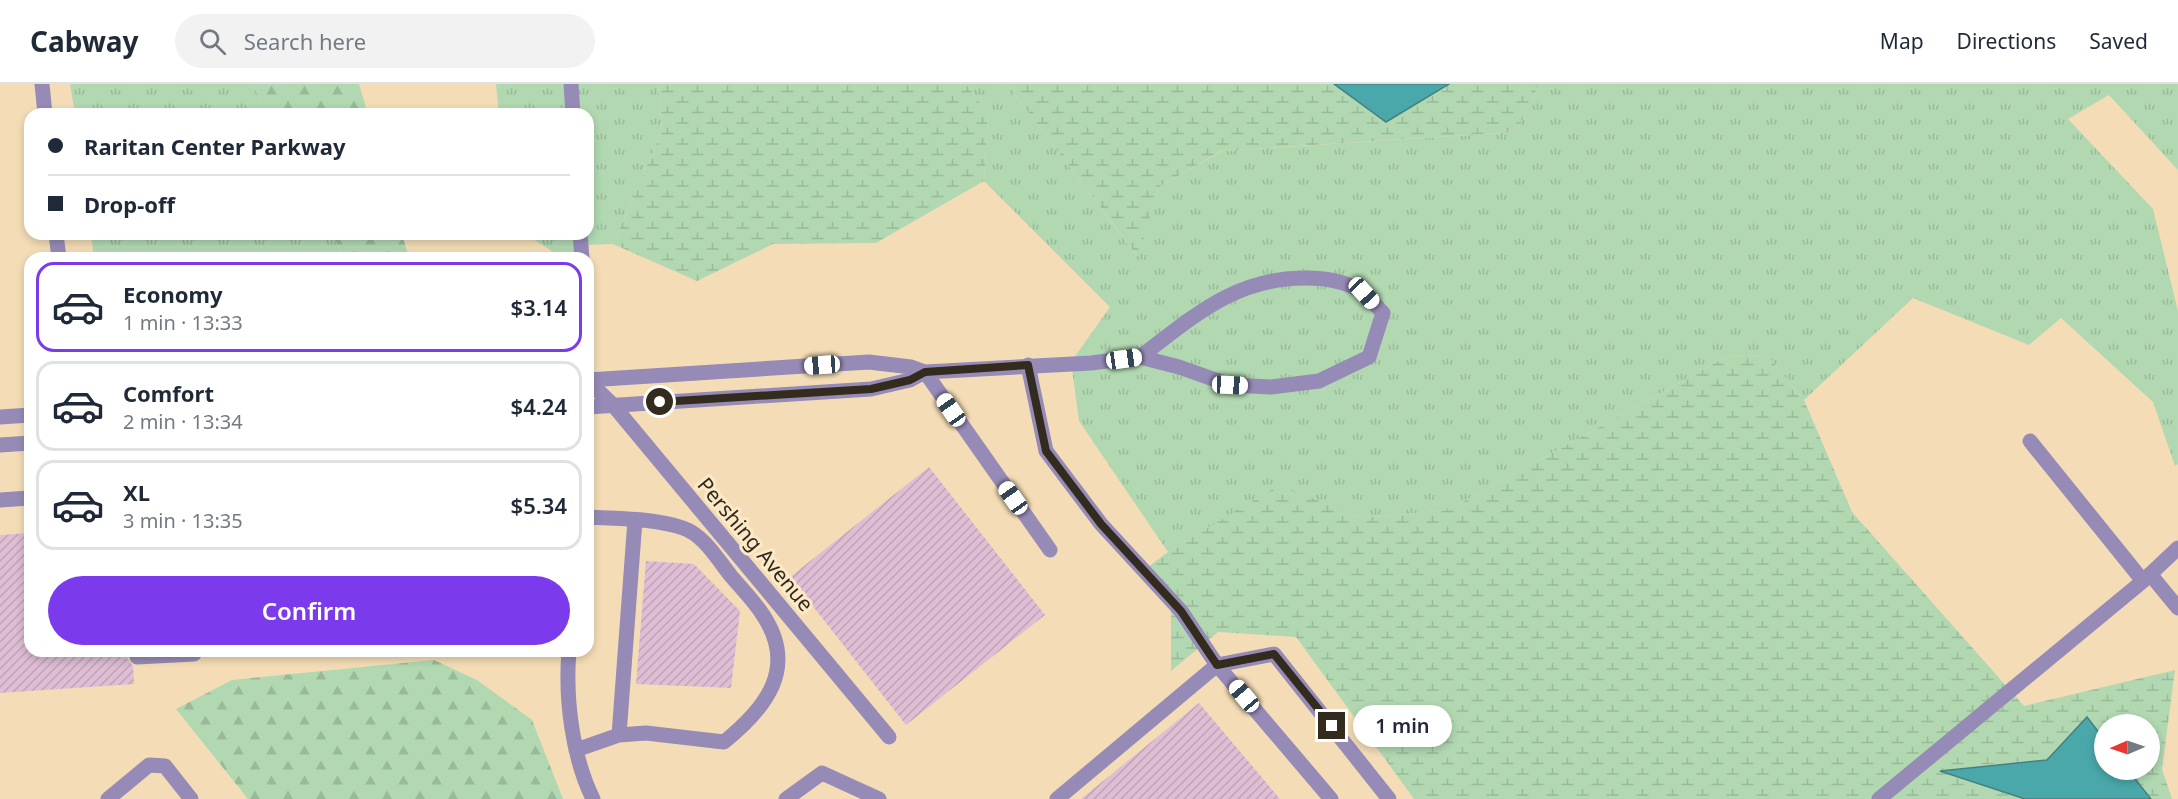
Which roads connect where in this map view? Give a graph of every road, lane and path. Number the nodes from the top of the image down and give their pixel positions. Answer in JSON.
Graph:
{"nodes":[{"id":1,"x":42,"y":84,"type":"edge"},
{"id":2,"x":571,"y":84,"type":"edge"},
{"id":3,"x":44,"y":108,"type":"edge"},
{"id":4,"x":573,"y":108,"type":"edge"},
{"id":5,"x":1140,"y":357,"type":"junction"},
{"id":6,"x":1028,"y":365,"type":"junction"},
{"id":7,"x":925,"y":372,"type":"junction"},
{"id":8,"x":594,"y":380,"type":"edge"},
{"id":9,"x":594,"y":386,"type":"edge"},
{"id":10,"x":613,"y":405,"type":"junction"},
{"id":11,"x":594,"y":407,"type":"edge"},
{"id":12,"x":24,"y":415,"type":"edge"},
{"id":13,"x":0,"y":417,"type":"edge"},
{"id":14,"x":2030,"y":441,"type":"dead end"},
{"id":15,"x":24,"y":443,"type":"edge"},
{"id":16,"x":0,"y":445,"type":"edge"},
{"id":17,"x":24,"y":498,"type":"edge"},
{"id":18,"x":0,"y":500,"type":"edge"},
{"id":19,"x":594,"y":517,"type":"edge"},
{"id":20,"x":635,"y":520,"type":"junction"},
{"id":21,"x":2178,"y":548,"type":"edge"},
{"id":22,"x":1050,"y":550,"type":"dead end"},
{"id":23,"x":2147,"y":578,"type":"junction"},
{"id":24,"x":2178,"y":608,"type":"edge"},
{"id":25,"x":569,"y":657,"type":"edge"},
{"id":26,"x":1217,"y":665,"type":"junction"},
{"id":27,"x":619,"y":735,"type":"junction"},
{"id":28,"x":889,"y":737,"type":"dead end"},
{"id":29,"x":576,"y":750,"type":"junction"},
{"id":30,"x":108,"y":799,"type":"edge"},
{"id":31,"x":191,"y":799,"type":"edge"},
{"id":32,"x":593,"y":799,"type":"edge"},
{"id":33,"x":786,"y":799,"type":"edge"},
{"id":34,"x":879,"y":799,"type":"edge"},
{"id":35,"x":1057,"y":799,"type":"edge"},
{"id":36,"x":1331,"y":799,"type":"edge"},
{"id":37,"x":1389,"y":799,"type":"edge"},
{"id":38,"x":1879,"y":799,"type":"edge"}],
"edges":[{"from":1,"to":3,"type":"street"},
{"from":2,"to":4,"type":"street"},
{"from":5,"to":5,"type":"street"},
{"from":5,"to":6,"type":"street"},
{"from":6,"to":7,"type":"street"},
{"from":6,"to":26,"type":"street"},
{"from":7,"to":8,"type":"street"},
{"from":7,"to":10,"type":"street"},
{"from":7,"to":22,"type":"street"},
{"from":9,"to":10,"type":"street","name":"Pershing Avenue"},
{"from":10,"to":11,"type":"street"},
{"from":10,"to":28,"type":"street","name":"Pershing Avenue"},
{"from":12,"to":13,"type":"street"},
{"from":14,"to":23,"type":"street"},
{"from":15,"to":16,"type":"street"},
{"from":17,"to":18,"type":"street"},
{"from":19,"to":20,"type":"street"},
{"from":20,"to":27,"type":"street"},
{"from":20,"to":27,"type":"street"},
{"from":21,"to":23,"type":"street"},
{"from":23,"to":24,"type":"street"},
{"from":23,"to":38,"type":"street"},
{"from":25,"to":29,"type":"street"},
{"from":26,"to":35,"type":"street"},
{"from":26,"to":36,"type":"street"},
{"from":26,"to":37,"type":"street"},
{"from":27,"to":29,"type":"street"},
{"from":29,"to":32,"type":"street"},
{"from":30,"to":31,"type":"street"},
{"from":33,"to":34,"type":"street"}]}
